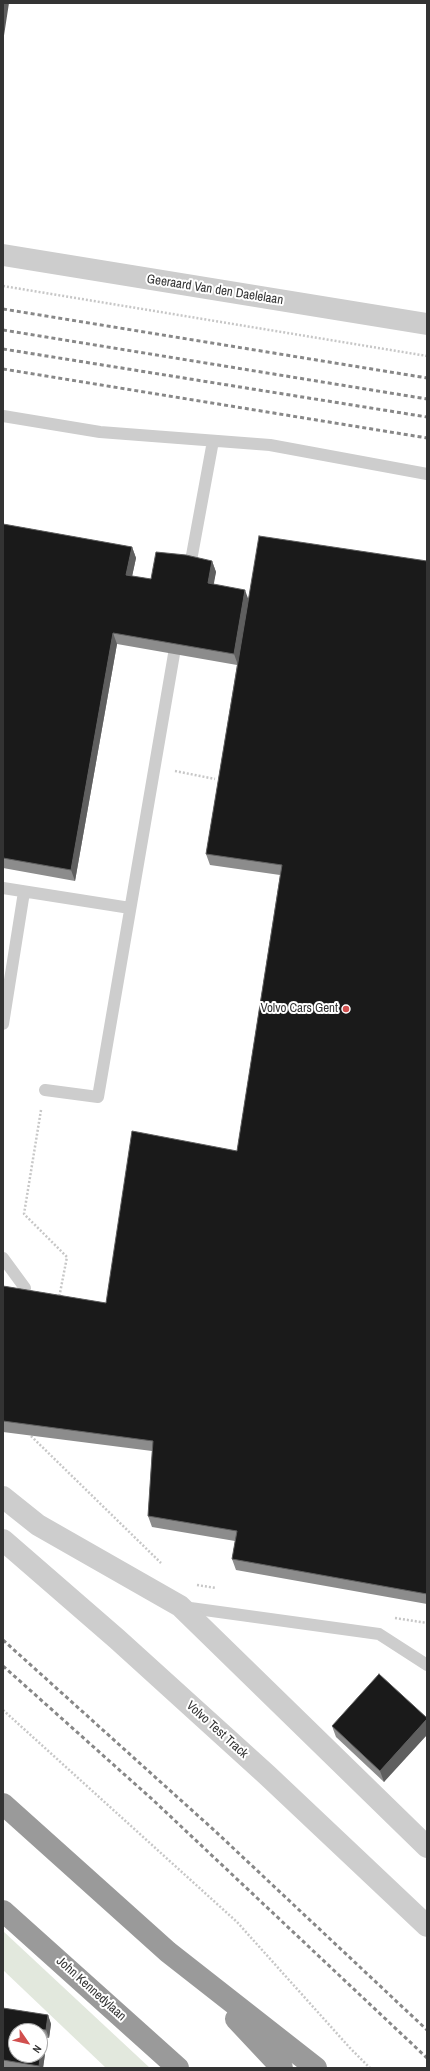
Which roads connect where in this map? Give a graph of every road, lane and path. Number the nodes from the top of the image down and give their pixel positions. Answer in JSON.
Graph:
{"nodes":[{"id":1,"x":3,"y":255,"type":"edge"},
{"id":2,"x":3,"y":286,"type":"edge"},
{"id":3,"x":427,"y":324,"type":"edge"},
{"id":4,"x":427,"y":356,"type":"edge"},
{"id":5,"x":3,"y":416,"type":"edge"},
{"id":6,"x":213,"y":441,"type":"junction"},
{"id":7,"x":427,"y":474,"type":"edge"},
{"id":8,"x":190,"y":566,"type":"edge"},
{"id":9,"x":174,"y":654,"type":"edge"},
{"id":10,"x":3,"y":888,"type":"edge"},
{"id":11,"x":24,"y":892,"type":"junction"},
{"id":12,"x":130,"y":908,"type":"junction"},
{"id":13,"x":3,"y":1024,"type":"edge"},
{"id":14,"x":45,"y":1090,"type":"joint"},
{"id":15,"x":3,"y":1258,"type":"edge"},
{"id":16,"x":25,"y":1288,"type":"edge"},
{"id":17,"x":57,"y":1305,"type":"edge"},
{"id":18,"x":31,"y":1436,"type":"edge"},
{"id":19,"x":3,"y":1497,"type":"edge"},
{"id":20,"x":3,"y":1540,"type":"edge"},
{"id":21,"x":164,"y":1566,"type":"dead end"},
{"id":22,"x":196,"y":1585,"type":"dead end"},
{"id":23,"x":219,"y":1589,"type":"dead end"},
{"id":24,"x":180,"y":1606,"type":"junction"},
{"id":25,"x":388,"y":1616,"type":"dead end"},
{"id":26,"x":427,"y":1623,"type":"edge"},
{"id":27,"x":427,"y":1665,"type":"edge"},
{"id":28,"x":3,"y":1710,"type":"edge"},
{"id":29,"x":3,"y":1804,"type":"edge"},
{"id":30,"x":427,"y":1847,"type":"edge"},
{"id":31,"x":3,"y":1911,"type":"edge"},
{"id":32,"x":427,"y":1926,"type":"edge"},
{"id":33,"x":168,"y":1952,"type":"junction"},
{"id":34,"x":178,"y":2068,"type":"edge"},
{"id":35,"x":282,"y":2068,"type":"edge"},
{"id":36,"x":316,"y":2068,"type":"edge"},
{"id":37,"x":370,"y":2068,"type":"edge"}],
"edges":[{"from":1,"to":3,"type":"street","name":"Geeraard Van den Daelelaan"},
{"from":2,"to":4,"type":"path"},
{"from":5,"to":6,"type":"lane"},
{"from":6,"to":7,"type":"lane"},
{"from":6,"to":8,"type":"lane"},
{"from":9,"to":12,"type":"lane"},
{"from":10,"to":11,"type":"lane"},
{"from":11,"to":12,"type":"lane"},
{"from":11,"to":13,"type":"lane"},
{"from":12,"to":14,"type":"lane"},
{"from":14,"to":17,"type":"path"},
{"from":15,"to":16,"type":"lane"},
{"from":18,"to":21,"type":"path"},
{"from":19,"to":24,"type":"street"},
{"from":20,"to":32,"type":"street","name":"Volvo Test Track"},
{"from":22,"to":23,"type":"path"},
{"from":24,"to":27,"type":"lane"},
{"from":24,"to":30,"type":"street"},
{"from":25,"to":26,"type":"path"},
{"from":28,"to":37,"type":"path"},
{"from":29,"to":33,"type":"highway"},
{"from":31,"to":34,"type":"highway","name":"John Kennedylaan"},
{"from":33,"to":35,"type":"highway"},
{"from":33,"to":36,"type":"highway"}]}
